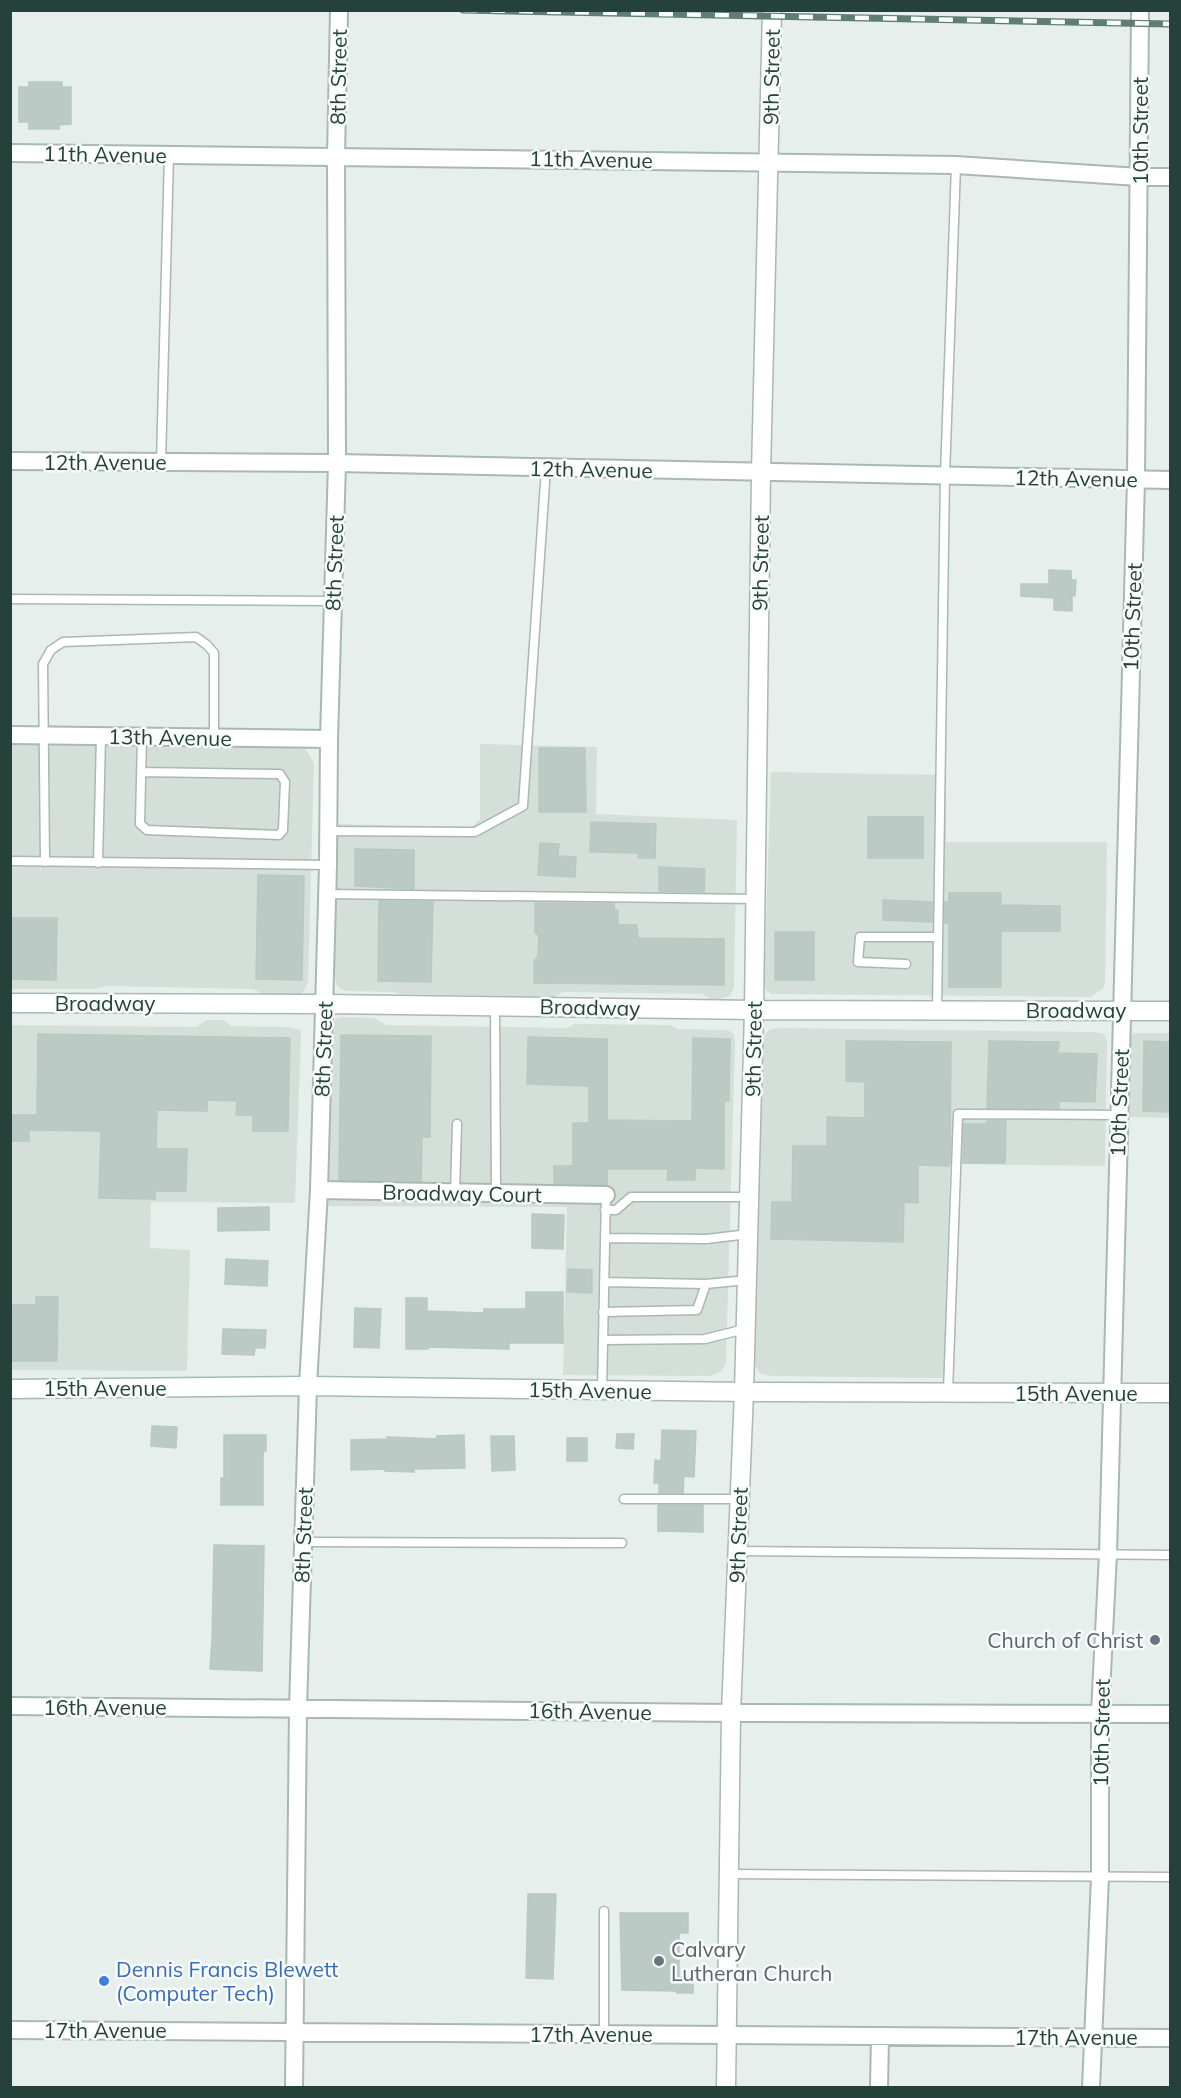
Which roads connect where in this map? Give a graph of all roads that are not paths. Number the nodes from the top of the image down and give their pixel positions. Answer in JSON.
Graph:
{"nodes":[{"id":1,"x":339,"y":10,"type":"edge"},
{"id":2,"x":772,"y":10,"type":"edge"},
{"id":3,"x":1140,"y":10,"type":"edge"},
{"id":4,"x":10,"y":153,"type":"edge"},
{"id":5,"x":169,"y":154,"type":"junction"},
{"id":6,"x":336,"y":156,"type":"junction"},
{"id":7,"x":770,"y":162,"type":"junction"},
{"id":8,"x":956,"y":165,"type":"junction"},
{"id":9,"x":1139,"y":177,"type":"junction"},
{"id":10,"x":1170,"y":177,"type":"edge"},
{"id":11,"x":10,"y":461,"type":"edge"},
{"id":12,"x":161,"y":462,"type":"junction"},
{"id":13,"x":337,"y":463,"type":"junction"},
{"id":14,"x":546,"y":468,"type":"junction"},
{"id":15,"x":761,"y":472,"type":"junction"},
{"id":16,"x":945,"y":476,"type":"junction"},
{"id":17,"x":1136,"y":479,"type":"junction"},
{"id":18,"x":1170,"y":480,"type":"edge"},
{"id":19,"x":10,"y":600,"type":"edge"},
{"id":20,"x":333,"y":601,"type":"junction"},
{"id":21,"x":10,"y":735,"type":"edge"},
{"id":22,"x":44,"y":736,"type":"junction"},
{"id":23,"x":101,"y":736,"type":"junction"},
{"id":24,"x":142,"y":737,"type":"junction"},
{"id":25,"x":214,"y":737,"type":"junction"},
{"id":26,"x":328,"y":739,"type":"junction"},
{"id":27,"x":141,"y":772,"type":"junction"},
{"id":28,"x":327,"y":831,"type":"junction"},
{"id":29,"x":10,"y":861,"type":"edge"},
{"id":30,"x":45,"y":862,"type":"junction"},
{"id":31,"x":98,"y":863,"type":"junction"},
{"id":32,"x":328,"y":865,"type":"junction"},
{"id":33,"x":326,"y":894,"type":"junction"},
{"id":34,"x":756,"y":900,"type":"junction"},
{"id":35,"x":938,"y":937,"type":"junction"},
{"id":36,"x":906,"y":964,"type":"dead end"},
{"id":37,"x":10,"y":1003,"type":"edge"},
{"id":38,"x":325,"y":1004,"type":"junction"},
{"id":39,"x":495,"y":1006,"type":"junction"},
{"id":40,"x":754,"y":1010,"type":"junction"},
{"id":41,"x":937,"y":1010,"type":"junction"},
{"id":42,"x":1122,"y":1010,"type":"junction"},
{"id":43,"x":1170,"y":1011,"type":"edge"},
{"id":44,"x":1119,"y":1115,"type":"junction"},
{"id":45,"x":457,"y":1124,"type":"dead end"},
{"id":46,"x":319,"y":1190,"type":"junction"},
{"id":47,"x":455,"y":1193,"type":"junction"},
{"id":48,"x":496,"y":1194,"type":"junction"},
{"id":49,"x":749,"y":1197,"type":"junction"},
{"id":50,"x":606,"y":1203,"type":"junction"},
{"id":51,"x":748,"y":1234,"type":"junction"},
{"id":52,"x":605,"y":1238,"type":"junction"},
{"id":53,"x":747,"y":1280,"type":"junction"},
{"id":54,"x":604,"y":1282,"type":"junction"},
{"id":55,"x":706,"y":1284,"type":"junction"},
{"id":56,"x":603,"y":1312,"type":"junction"},
{"id":57,"x":746,"y":1328,"type":"junction"},
{"id":58,"x":603,"y":1341,"type":"junction"},
{"id":59,"x":308,"y":1386,"type":"junction"},
{"id":60,"x":10,"y":1389,"type":"edge"},
{"id":61,"x":602,"y":1390,"type":"junction"},
{"id":62,"x":744,"y":1392,"type":"junction"},
{"id":63,"x":948,"y":1392,"type":"junction"},
{"id":64,"x":1111,"y":1393,"type":"junction"},
{"id":65,"x":1170,"y":1393,"type":"edge"},
{"id":66,"x":624,"y":1499,"type":"dead end"},
{"id":67,"x":740,"y":1499,"type":"junction"},
{"id":68,"x":303,"y":1542,"type":"junction"},
{"id":69,"x":622,"y":1543,"type":"dead end"},
{"id":70,"x":738,"y":1551,"type":"junction"},
{"id":71,"x":1108,"y":1554,"type":"junction"},
{"id":72,"x":1170,"y":1555,"type":"edge"},
{"id":73,"x":10,"y":1706,"type":"edge"},
{"id":74,"x":298,"y":1708,"type":"junction"},
{"id":75,"x":731,"y":1713,"type":"junction"},
{"id":76,"x":1100,"y":1713,"type":"junction"},
{"id":77,"x":1170,"y":1714,"type":"edge"},
{"id":78,"x":729,"y":1874,"type":"junction"},
{"id":79,"x":1100,"y":1877,"type":"junction"},
{"id":80,"x":1170,"y":1877,"type":"edge"},
{"id":81,"x":604,"y":1911,"type":"dead end"},
{"id":82,"x":10,"y":2030,"type":"edge"},
{"id":83,"x":295,"y":2032,"type":"junction"},
{"id":84,"x":604,"y":2034,"type":"junction"},
{"id":85,"x":727,"y":2035,"type":"junction"},
{"id":86,"x":880,"y":2036,"type":"junction"},
{"id":87,"x":1093,"y":2037,"type":"junction"},
{"id":88,"x":1170,"y":2038,"type":"edge"},
{"id":89,"x":294,"y":2088,"type":"edge"},
{"id":90,"x":726,"y":2088,"type":"edge"},
{"id":91,"x":879,"y":2088,"type":"edge"},
{"id":92,"x":1091,"y":2088,"type":"edge"}],
"edges":[{"from":1,"to":6,"type":"street","name":"8th Street"},
{"from":2,"to":7,"type":"street","name":"9th Street"},
{"from":3,"to":9,"type":"street","name":"10th Street"},
{"from":4,"to":5,"type":"street","name":"11th Avenue"},
{"from":5,"to":6,"type":"street","name":"11th Avenue"},
{"from":5,"to":12,"type":"lane"},
{"from":6,"to":7,"type":"street","name":"11th Avenue"},
{"from":6,"to":13,"type":"street","name":"8th Street"},
{"from":7,"to":8,"type":"street","name":"11th Avenue"},
{"from":7,"to":15,"type":"street","name":"9th Street"},
{"from":8,"to":9,"type":"street","name":"11th Avenue"},
{"from":8,"to":16,"type":"lane"},
{"from":9,"to":10,"type":"street","name":"11th Avenue"},
{"from":9,"to":17,"type":"street","name":"10th Street"},
{"from":11,"to":12,"type":"street","name":"12th Avenue"},
{"from":12,"to":13,"type":"street","name":"12th Avenue"},
{"from":13,"to":14,"type":"street","name":"12th Avenue"},
{"from":13,"to":20,"type":"street","name":"8th Street"},
{"from":14,"to":15,"type":"street","name":"12th Avenue"},
{"from":14,"to":28,"type":"lane"},
{"from":15,"to":16,"type":"street","name":"12th Avenue"},
{"from":15,"to":34,"type":"street","name":"9th Street"},
{"from":16,"to":17,"type":"street","name":"12th Avenue"},
{"from":16,"to":35,"type":"lane"},
{"from":17,"to":18,"type":"street","name":"12th Avenue"},
{"from":17,"to":42,"type":"street","name":"10th Street"},
{"from":19,"to":20,"type":"lane"},
{"from":20,"to":26,"type":"street","name":"8th Street"},
{"from":21,"to":22,"type":"street","name":"13th Avenue"},
{"from":22,"to":23,"type":"street","name":"13th Avenue"},
{"from":22,"to":25,"type":"lane"},
{"from":22,"to":30,"type":"lane"},
{"from":23,"to":24,"type":"street","name":"13th Avenue"},
{"from":23,"to":31,"type":"lane"},
{"from":24,"to":25,"type":"street","name":"13th Avenue"},
{"from":24,"to":27,"type":"lane"},
{"from":25,"to":26,"type":"street","name":"13th Avenue"},
{"from":26,"to":28,"type":"street","name":"8th Street"},
{"from":27,"to":27,"type":"lane"},
{"from":28,"to":32,"type":"street","name":"8th Street"},
{"from":29,"to":30,"type":"lane"},
{"from":30,"to":31,"type":"lane"},
{"from":31,"to":32,"type":"lane"},
{"from":32,"to":33,"type":"street","name":"8th Street"},
{"from":33,"to":34,"type":"lane"},
{"from":33,"to":38,"type":"street","name":"8th Street"},
{"from":34,"to":40,"type":"street","name":"9th Street"},
{"from":35,"to":36,"type":"lane"},
{"from":35,"to":41,"type":"lane"},
{"from":37,"to":38,"type":"street","name":"Broadway"},
{"from":38,"to":39,"type":"street","name":"Broadway"},
{"from":38,"to":46,"type":"street","name":"8th Street"},
{"from":39,"to":40,"type":"street","name":"Broadway"},
{"from":39,"to":48,"type":"lane"},
{"from":40,"to":41,"type":"street","name":"Broadway"},
{"from":40,"to":49,"type":"street","name":"9th Street"},
{"from":41,"to":42,"type":"street","name":"Broadway"},
{"from":42,"to":43,"type":"street","name":"Broadway"},
{"from":42,"to":44,"type":"street","name":"10th Street"},
{"from":44,"to":63,"type":"lane"},
{"from":44,"to":64,"type":"street","name":"10th Street"},
{"from":45,"to":47,"type":"lane"},
{"from":46,"to":47,"type":"street","name":"Broadway Court"},
{"from":46,"to":59,"type":"street","name":"8th Street"},
{"from":47,"to":48,"type":"street","name":"Broadway Court"},
{"from":48,"to":50,"type":"street","name":"Broadway Court"},
{"from":49,"to":50,"type":"lane"},
{"from":49,"to":51,"type":"street","name":"9th Street"},
{"from":50,"to":52,"type":"lane"},
{"from":51,"to":52,"type":"lane"},
{"from":51,"to":53,"type":"street","name":"9th Street"},
{"from":52,"to":54,"type":"lane"},
{"from":53,"to":55,"type":"lane"},
{"from":53,"to":57,"type":"street","name":"9th Street"},
{"from":54,"to":55,"type":"lane"},
{"from":54,"to":56,"type":"lane"},
{"from":55,"to":56,"type":"lane"},
{"from":56,"to":58,"type":"lane"},
{"from":57,"to":58,"type":"lane"},
{"from":57,"to":62,"type":"street","name":"9th Street"},
{"from":58,"to":61,"type":"lane"},
{"from":59,"to":60,"type":"street","name":"15th Avenue"},
{"from":59,"to":61,"type":"street","name":"15th Avenue"},
{"from":59,"to":68,"type":"street","name":"8th Street"},
{"from":61,"to":62,"type":"street","name":"15th Avenue"},
{"from":62,"to":63,"type":"street","name":"15th Avenue"},
{"from":62,"to":67,"type":"street","name":"9th Street"},
{"from":63,"to":64,"type":"street","name":"15th Avenue"},
{"from":64,"to":65,"type":"street","name":"15th Avenue"},
{"from":64,"to":71,"type":"street","name":"10th Street"},
{"from":66,"to":67,"type":"lane"},
{"from":67,"to":70,"type":"street","name":"9th Street"},
{"from":68,"to":69,"type":"lane"},
{"from":68,"to":74,"type":"street","name":"8th Street"},
{"from":70,"to":71,"type":"lane"},
{"from":70,"to":75,"type":"street","name":"9th Street"},
{"from":71,"to":72,"type":"lane"},
{"from":71,"to":76,"type":"street","name":"10th Street"},
{"from":73,"to":74,"type":"street","name":"16th Avenue"},
{"from":74,"to":75,"type":"street","name":"16th Avenue"},
{"from":74,"to":83,"type":"street","name":"8th Street"},
{"from":75,"to":76,"type":"street","name":"16th Avenue"},
{"from":75,"to":78,"type":"street","name":"9th Street"},
{"from":76,"to":77,"type":"street","name":"16th Avenue"},
{"from":76,"to":79,"type":"street","name":"10th Street"},
{"from":78,"to":79,"type":"lane"},
{"from":78,"to":85,"type":"street","name":"9th Street"},
{"from":79,"to":80,"type":"lane"},
{"from":79,"to":87,"type":"street","name":"10th Street"},
{"from":81,"to":84,"type":"lane"},
{"from":82,"to":83,"type":"street","name":"17th Avenue"},
{"from":83,"to":84,"type":"street","name":"17th Avenue"},
{"from":83,"to":89,"type":"street","name":"8th Street"},
{"from":84,"to":85,"type":"street","name":"17th Avenue"},
{"from":85,"to":86,"type":"street","name":"17th Avenue"},
{"from":85,"to":90,"type":"street","name":"9th Street"},
{"from":86,"to":87,"type":"street","name":"17th Avenue"},
{"from":86,"to":91,"type":"street"},
{"from":87,"to":88,"type":"street","name":"17th Avenue"},
{"from":87,"to":92,"type":"street","name":"10th Street"}]}
